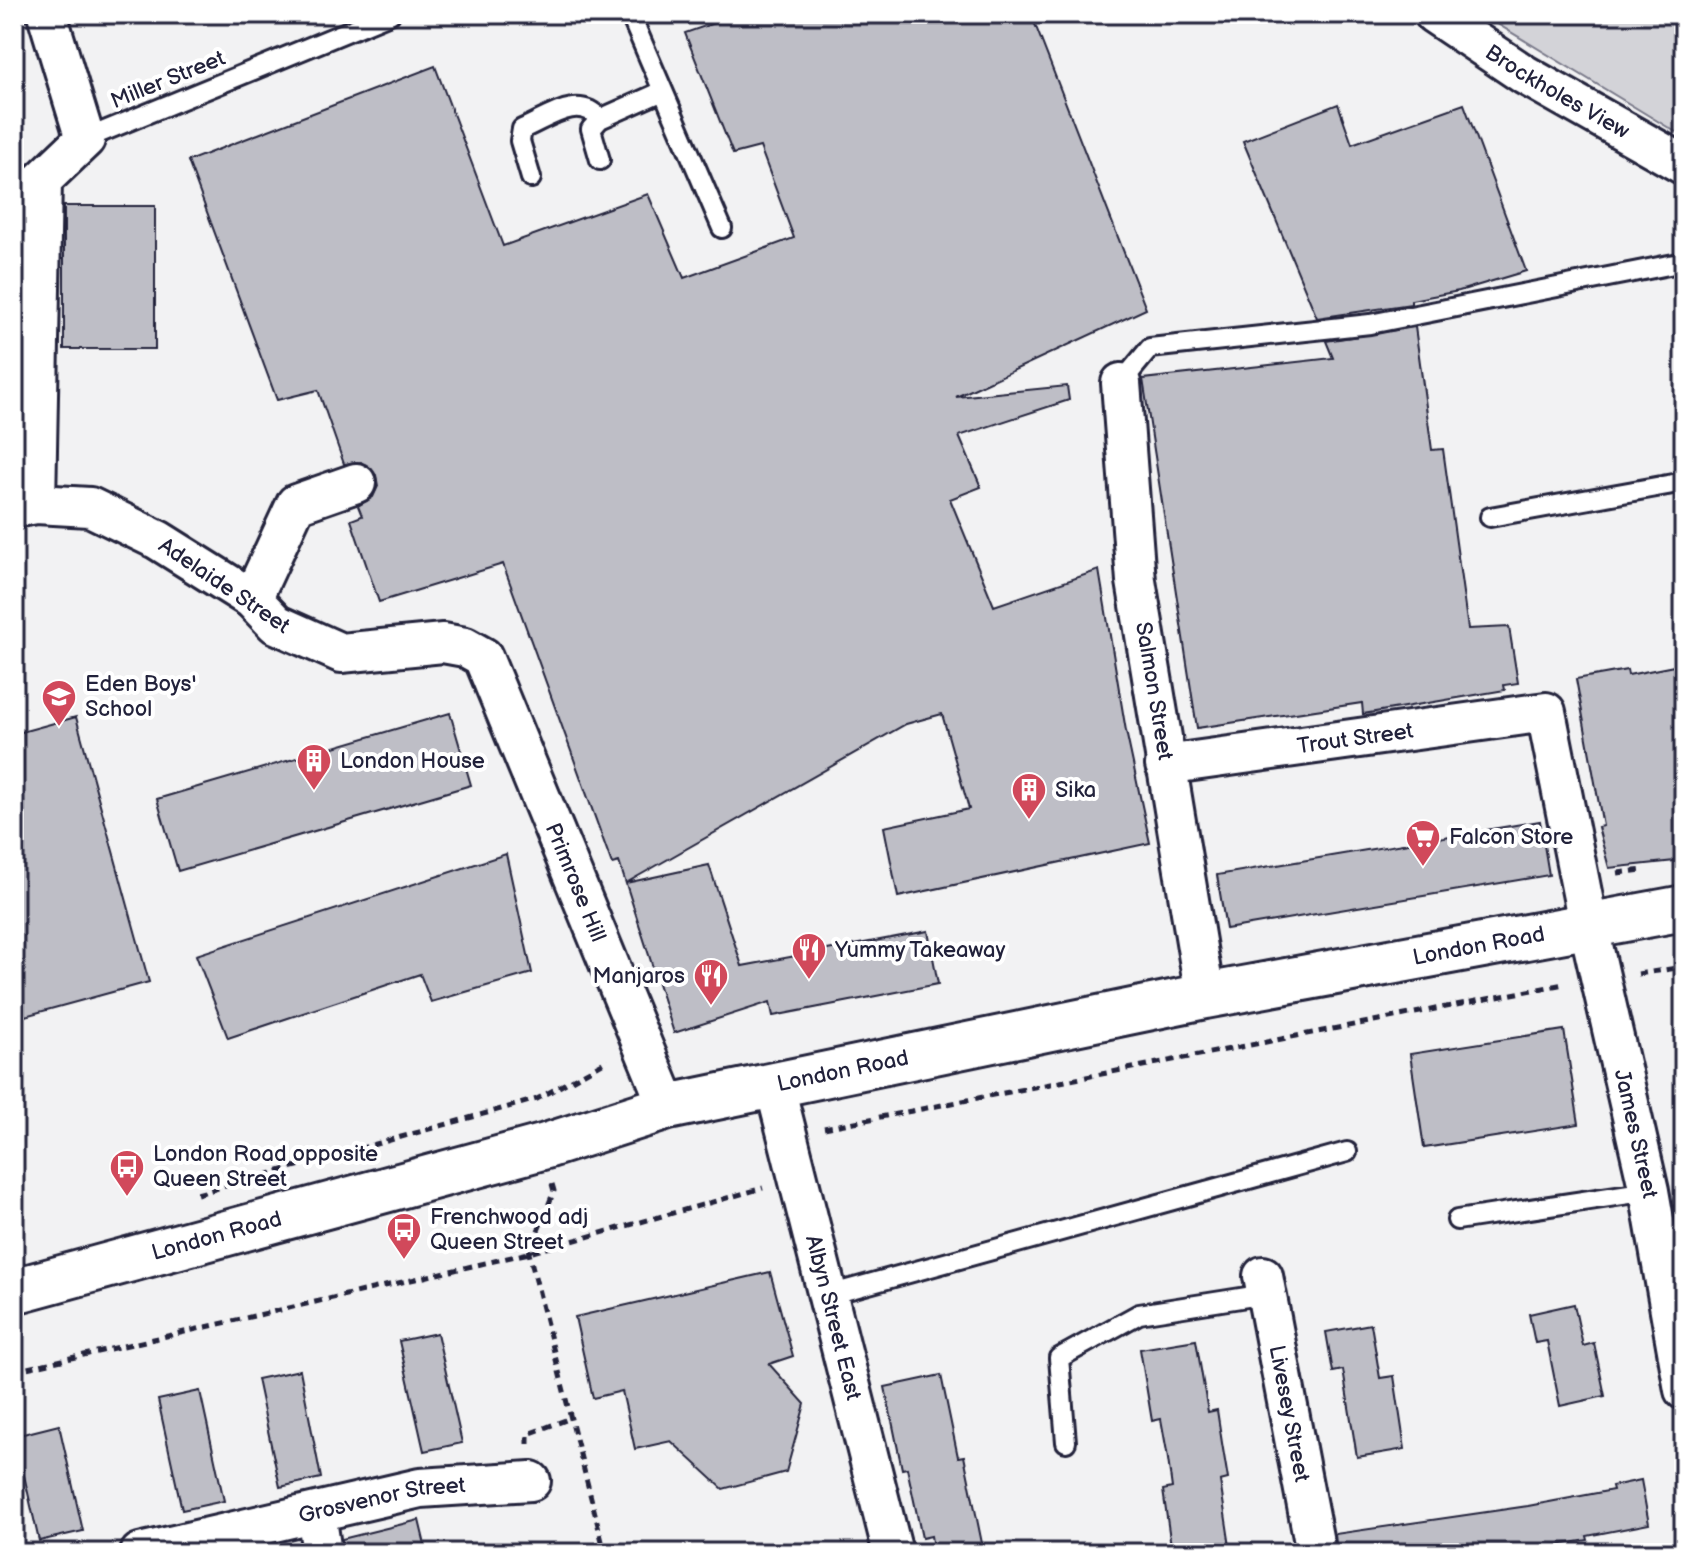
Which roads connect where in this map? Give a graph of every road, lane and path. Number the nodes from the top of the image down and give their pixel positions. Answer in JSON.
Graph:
{"nodes":[{"id":1,"x":47,"y":14,"type":"edge"},
{"id":2,"x":390,"y":14,"type":"edge"},
{"id":3,"x":630,"y":14,"type":"edge"},
{"id":4,"x":1434,"y":14,"type":"edge"},
{"id":5,"x":663,"y":91,"type":"junction"},
{"id":6,"x":600,"y":119,"type":"junction"},
{"id":7,"x":85,"y":139,"type":"junction"},
{"id":8,"x":600,"y":160,"type":"dead end"},
{"id":9,"x":1684,"y":165,"type":"edge"},
{"id":10,"x":531,"y":178,"type":"dead end"},
{"id":11,"x":722,"y":228,"type":"dead end"},
{"id":12,"x":1684,"y":262,"type":"edge"},
{"id":13,"x":1121,"y":383,"type":"joint"},
{"id":14,"x":1684,"y":482,"type":"edge"},
{"id":15,"x":356,"y":483,"type":"dead end"},
{"id":16,"x":25,"y":506,"type":"edge"},
{"id":17,"x":1490,"y":517,"type":"dead end"},
{"id":18,"x":252,"y":599,"type":"junction"},
{"id":19,"x":483,"y":657,"type":"joint"},
{"id":20,"x":1546,"y":712,"type":"joint"},
{"id":21,"x":1165,"y":765,"type":"junction"},
{"id":22,"x":1653,"y":868,"type":"dead end"},
{"id":23,"x":1582,"y":878,"type":"junction"},
{"id":24,"x":1684,"y":908,"type":"edge"},
{"id":25,"x":1589,"y":928,"type":"junction"},
{"id":26,"x":1684,"y":967,"type":"edge"},
{"id":27,"x":1601,"y":980,"type":"junction"},
{"id":28,"x":1205,"y":996,"type":"junction"},
{"id":29,"x":637,"y":1025,"type":"junction"},
{"id":30,"x":774,"y":1083,"type":"junction"},
{"id":31,"x":668,"y":1107,"type":"junction"},
{"id":32,"x":787,"y":1135,"type":"junction"},
{"id":33,"x":1347,"y":1152,"type":"dead end"},
{"id":34,"x":798,"y":1180,"type":"junction"},
{"id":35,"x":1649,"y":1191,"type":"junction"},
{"id":36,"x":186,"y":1198,"type":"dead end"},
{"id":37,"x":1457,"y":1220,"type":"dead end"},
{"id":38,"x":529,"y":1253,"type":"junction"},
{"id":39,"x":1264,"y":1285,"type":"joint"},
{"id":40,"x":14,"y":1291,"type":"edge"},
{"id":41,"x":829,"y":1295,"type":"junction"},
{"id":42,"x":14,"y":1371,"type":"edge"},
{"id":43,"x":1684,"y":1390,"type":"edge"},
{"id":44,"x":1066,"y":1442,"type":"dead end"},
{"id":45,"x":531,"y":1481,"type":"dead end"},
{"id":46,"x":316,"y":1513,"type":"junction"},
{"id":47,"x":162,"y":1551,"type":"edge"},
{"id":48,"x":322,"y":1553,"type":"edge"},
{"id":49,"x":605,"y":1553,"type":"edge"},
{"id":50,"x":893,"y":1553,"type":"edge"},
{"id":51,"x":1316,"y":1553,"type":"edge"}],
"edges":[{"from":1,"to":7,"type":"street"},
{"from":2,"to":7,"type":"lane","name":"Miller Street"},
{"from":3,"to":5,"type":"lane"},
{"from":4,"to":9,"type":"street","name":"Brockholes View"},
{"from":5,"to":6,"type":"lane"},
{"from":5,"to":11,"type":"lane"},
{"from":6,"to":8,"type":"lane"},
{"from":6,"to":10,"type":"lane"},
{"from":7,"to":16,"type":"street"},
{"from":12,"to":13,"type":"lane"},
{"from":13,"to":21,"type":"street","name":"Salmon Street"},
{"from":14,"to":17,"type":"lane"},
{"from":15,"to":18,"type":"street"},
{"from":16,"to":18,"type":"street","name":"Adelaide Street"},
{"from":18,"to":19,"type":"street","name":"Adelaide Street"},
{"from":19,"to":29,"type":"street","name":"Primrose Hill"},
{"from":20,"to":21,"type":"street","name":"Trout Street"},
{"from":20,"to":23,"type":"street","name":"James Street"},
{"from":21,"to":28,"type":"street","name":"Salmon Street"},
{"from":22,"to":23,"type":"path"},
{"from":23,"to":25,"type":"street","name":"James Street"},
{"from":24,"to":25,"type":"highway","name":"London Road"},
{"from":25,"to":27,"type":"street","name":"James Street"},
{"from":25,"to":28,"type":"highway","name":"London Road"},
{"from":26,"to":27,"type":"path"},
{"from":27,"to":32,"type":"path"},
{"from":27,"to":35,"type":"street","name":"James Street"},
{"from":28,"to":30,"type":"highway","name":"London Road"},
{"from":29,"to":31,"type":"street","name":"Primrose Hill"},
{"from":29,"to":36,"type":"path"},
{"from":30,"to":31,"type":"highway","name":"London Road"},
{"from":30,"to":32,"type":"street","name":"Albyn Street East"},
{"from":31,"to":40,"type":"highway","name":"London Road"},
{"from":32,"to":34,"type":"street","name":"Albyn Street East"},
{"from":33,"to":41,"type":"lane"},
{"from":34,"to":38,"type":"path"},
{"from":34,"to":41,"type":"street","name":"Albyn Street East"},
{"from":35,"to":37,"type":"lane"},
{"from":35,"to":43,"type":"street","name":"James Street"},
{"from":38,"to":42,"type":"path"},
{"from":38,"to":49,"type":"path"},
{"from":39,"to":44,"type":"lane"},
{"from":39,"to":51,"type":"street","name":"Livesey Street"},
{"from":41,"to":50,"type":"street","name":"Albyn Street East"},
{"from":45,"to":46,"type":"street","name":"Grosvenor Street"},
{"from":46,"to":47,"type":"street","name":"Grosvenor Street"},
{"from":46,"to":48,"type":"street"}]}
